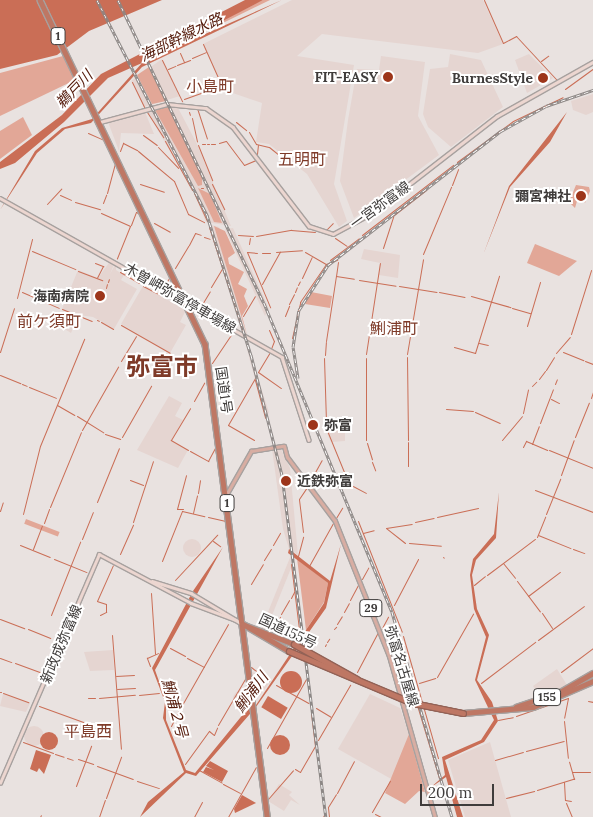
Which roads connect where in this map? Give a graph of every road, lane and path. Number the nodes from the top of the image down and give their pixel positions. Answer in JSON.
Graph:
{"nodes":[{"id":1,"x":40,"y":0,"type":"edge"},
{"id":2,"x":593,"y":62,"type":"edge"},
{"id":3,"x":100,"y":122,"type":"junction"},
{"id":4,"x":3,"y":199,"type":"edge"},
{"id":5,"x":190,"y":304,"type":"junction"},
{"id":6,"x":309,"y":440,"type":"dead end"},
{"id":7,"x":226,"y":495,"type":"junction"},
{"id":8,"x":148,"y":580,"type":"junction"},
{"id":9,"x":236,"y":620,"type":"junction"},
{"id":10,"x":242,"y":624,"type":"junction"},
{"id":11,"x":593,"y":673,"type":"edge"},
{"id":12,"x":593,"y":680,"type":"edge"},
{"id":13,"x":367,"y":685,"type":"junction"},
{"id":14,"x":495,"y":712,"type":"junction"},
{"id":15,"x":1,"y":776,"type":"edge"},
{"id":16,"x":0,"y":783,"type":"edge"},
{"id":17,"x":267,"y":817,"type":"edge"},
{"id":18,"x":435,"y":817,"type":"edge"}],
"edges":[{"from":1,"to":3,"type":"highway","name":"国道1号","number":"1"},
{"from":2,"to":3,"type":"main road","name":"一宮弥富線"},
{"from":3,"to":5,"type":"highway","name":"国道1号","number":"1"},
{"from":4,"to":5,"type":"main road","name":"木曽岬弥富停車場線"},
{"from":5,"to":6,"type":"main road","name":"木曽岬弥富停車場線"},
{"from":5,"to":7,"type":"highway","name":"国道1号","number":"1"},
{"from":7,"to":10,"type":"highway","name":"国道1号","number":"1"},
{"from":7,"to":18,"type":"main road","name":"弥富名古屋線","number":"29"},
{"from":8,"to":9,"type":"main road","name":"新政成弥富線"},
{"from":8,"to":9,"type":"main road","name":"新政成弥富線"},
{"from":8,"to":15,"type":"main road","name":"新政成弥富線"},
{"from":9,"to":10,"type":"main road","name":"新政成弥富線"},
{"from":10,"to":13,"type":"highway","name":"国道155号","number":"155","bridge":true},
{"from":10,"to":13,"type":"highway","name":"国道155号","number":"155","bridge":true},
{"from":10,"to":17,"type":"highway","name":"国道1号","number":"1"},
{"from":11,"to":14,"type":"highway","name":"国道155号","number":"155"},
{"from":12,"to":14,"type":"highway","name":"国道155号","number":"155"},
{"from":13,"to":14,"type":"highway","name":"国道155号","number":"155","bridge":true},
{"from":15,"to":16,"type":"main road","name":"新政成弥富線"}]}
